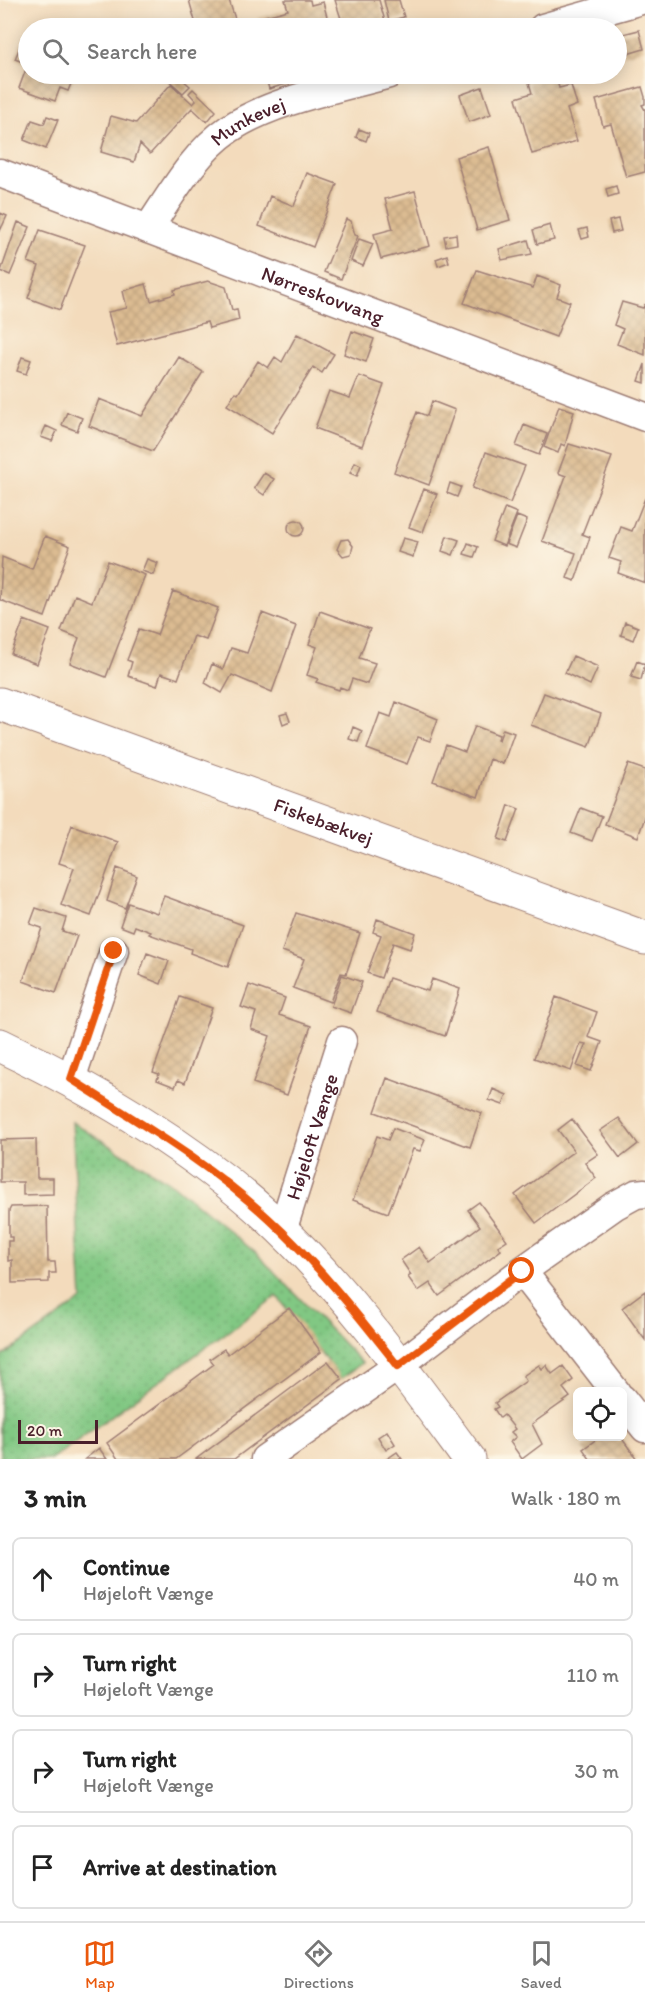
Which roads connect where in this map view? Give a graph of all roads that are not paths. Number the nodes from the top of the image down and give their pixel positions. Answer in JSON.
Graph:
{"nodes":[{"id":1,"x":641,"y":0,"type":"edge"},
{"id":2,"x":578,"y":18,"type":"edge"},
{"id":3,"x":355,"y":84,"type":"edge"},
{"id":4,"x":0,"y":173,"type":"edge"},
{"id":5,"x":147,"y":228,"type":"junction"},
{"id":6,"x":645,"y":417,"type":"edge"},
{"id":7,"x":0,"y":704,"type":"edge"},
{"id":8,"x":645,"y":938,"type":"edge"},
{"id":9,"x":114,"y":951,"type":"dead end"},
{"id":10,"x":342,"y":1041,"type":"dead end"},
{"id":11,"x":0,"y":1045,"type":"edge"},
{"id":12,"x":71,"y":1079,"type":"junction"},
{"id":13,"x":645,"y":1193,"type":"edge"},
{"id":14,"x":282,"y":1231,"type":"junction"},
{"id":15,"x":522,"y":1271,"type":"junction"},
{"id":16,"x":398,"y":1366,"type":"junction"},
{"id":17,"x":612,"y":1387,"type":"edge"},
{"id":18,"x":627,"y":1405,"type":"edge"},
{"id":19,"x":645,"y":1428,"type":"edge"},
{"id":20,"x":267,"y":1459,"type":"edge"},
{"id":21,"x":469,"y":1459,"type":"edge"}],
"edges":[{"from":1,"to":2,"type":"street"},
{"from":3,"to":5,"type":"street","name":"Munkevej"},
{"from":4,"to":5,"type":"street","name":"Nørreskovvang"},
{"from":5,"to":6,"type":"street","name":"Nørreskovvang"},
{"from":7,"to":8,"type":"street","name":"Fiskebækvej"},
{"from":9,"to":12,"type":"street"},
{"from":10,"to":14,"type":"street","name":"Højeloft Vænge"},
{"from":11,"to":12,"type":"street","name":"Højeloft Vænge"},
{"from":12,"to":14,"type":"street","name":"Højeloft Vænge"},
{"from":13,"to":15,"type":"street"},
{"from":14,"to":16,"type":"street","name":"Højeloft Vænge"},
{"from":15,"to":16,"type":"street"},
{"from":15,"to":17,"type":"street"},
{"from":16,"to":20,"type":"street"},
{"from":16,"to":21,"type":"street","name":"Højeloft Vænge"},
{"from":18,"to":19,"type":"street"}]}
